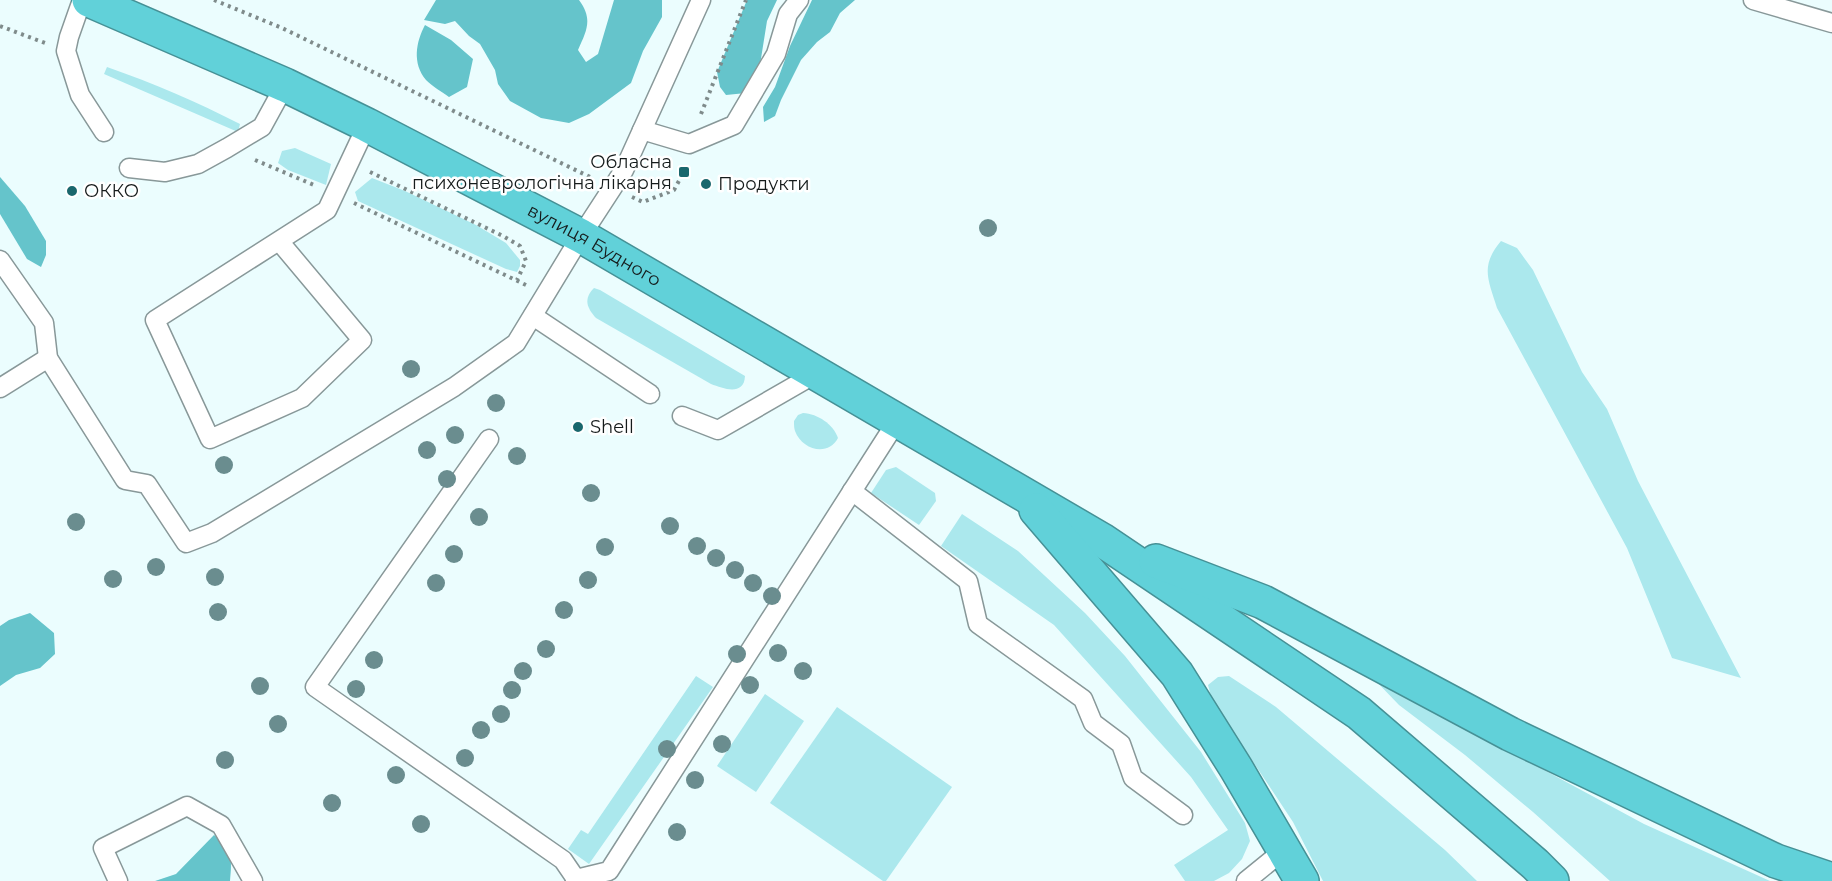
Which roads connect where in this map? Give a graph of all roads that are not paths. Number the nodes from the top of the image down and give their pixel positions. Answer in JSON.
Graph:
{"nodes":[{"id":1,"x":82,"y":0,"type":"edge"},
{"id":2,"x":89,"y":0,"type":"edge"},
{"id":3,"x":701,"y":0,"type":"edge"},
{"id":4,"x":799,"y":0,"type":"edge"},
{"id":5,"x":1753,"y":0,"type":"edge"},
{"id":6,"x":1832,"y":23,"type":"edge"},
{"id":7,"x":285,"y":85,"type":"junction"},
{"id":8,"x":367,"y":125,"type":"junction"},
{"id":9,"x":642,"y":130,"type":"junction"},
{"id":10,"x":104,"y":132,"type":"dead end"},
{"id":11,"x":129,"y":168,"type":"dead end"},
{"id":12,"x":581,"y":236,"type":"junction"},
{"id":13,"x":279,"y":241,"type":"junction"},
{"id":14,"x":0,"y":260,"type":"edge"},
{"id":15,"x":532,"y":316,"type":"junction"},
{"id":16,"x":48,"y":358,"type":"junction"},
{"id":17,"x":817,"y":373,"type":"junction"},
{"id":18,"x":0,"y":388,"type":"edge"},
{"id":19,"x":650,"y":394,"type":"dead end"},
{"id":20,"x":682,"y":416,"type":"dead end"},
{"id":21,"x":897,"y":421,"type":"junction"},
{"id":22,"x":489,"y":439,"type":"dead end"},
{"id":23,"x":852,"y":491,"type":"junction"},
{"id":24,"x":1019,"y":491,"type":"junction"},
{"id":25,"x":1102,"y":540,"type":"junction"},
{"id":26,"x":1183,"y":815,"type":"dead end"},
{"id":27,"x":1284,"y":850,"type":"junction"},
{"id":28,"x":575,"y":880,"type":"edge"},
{"id":29,"x":1832,"y":880,"type":"edge"},
{"id":30,"x":118,"y":881,"type":"edge"},
{"id":31,"x":253,"y":881,"type":"edge"},
{"id":32,"x":1246,"y":881,"type":"edge"},
{"id":33,"x":1302,"y":881,"type":"edge"},
{"id":34,"x":1552,"y":881,"type":"edge"}],
"edges":[{"from":1,"to":10,"type":"lane"},
{"from":2,"to":7,"type":"highway","name":"вулиця Будного"},
{"from":3,"to":9,"type":"lane"},
{"from":4,"to":9,"type":"lane"},
{"from":5,"to":6,"type":"lane"},
{"from":7,"to":8,"type":"highway","name":"вулиця Будного"},
{"from":7,"to":11,"type":"lane"},
{"from":8,"to":12,"type":"highway","name":"вулиця Будного"},
{"from":8,"to":13,"type":"lane"},
{"from":9,"to":12,"type":"lane"},
{"from":12,"to":15,"type":"lane"},
{"from":12,"to":17,"type":"highway","name":"вулиця Будного"},
{"from":13,"to":13,"type":"lane"},
{"from":14,"to":16,"type":"lane"},
{"from":15,"to":16,"type":"lane"},
{"from":15,"to":19,"type":"lane"},
{"from":16,"to":18,"type":"lane"},
{"from":17,"to":20,"type":"lane"},
{"from":17,"to":21,"type":"highway","name":"вулиця Будного"},
{"from":21,"to":23,"type":"lane"},
{"from":21,"to":24,"type":"highway","name":"вулиця Будного"},
{"from":22,"to":28,"type":"lane"},
{"from":23,"to":26,"type":"lane"},
{"from":23,"to":28,"type":"lane"},
{"from":24,"to":25,"type":"highway","name":"вулиця Будного"},
{"from":24,"to":27,"type":"highway"},
{"from":25,"to":29,"type":"highway"},
{"from":25,"to":34,"type":"highway"},
{"from":27,"to":32,"type":"lane"},
{"from":27,"to":33,"type":"highway"},
{"from":30,"to":31,"type":"lane"}]}
